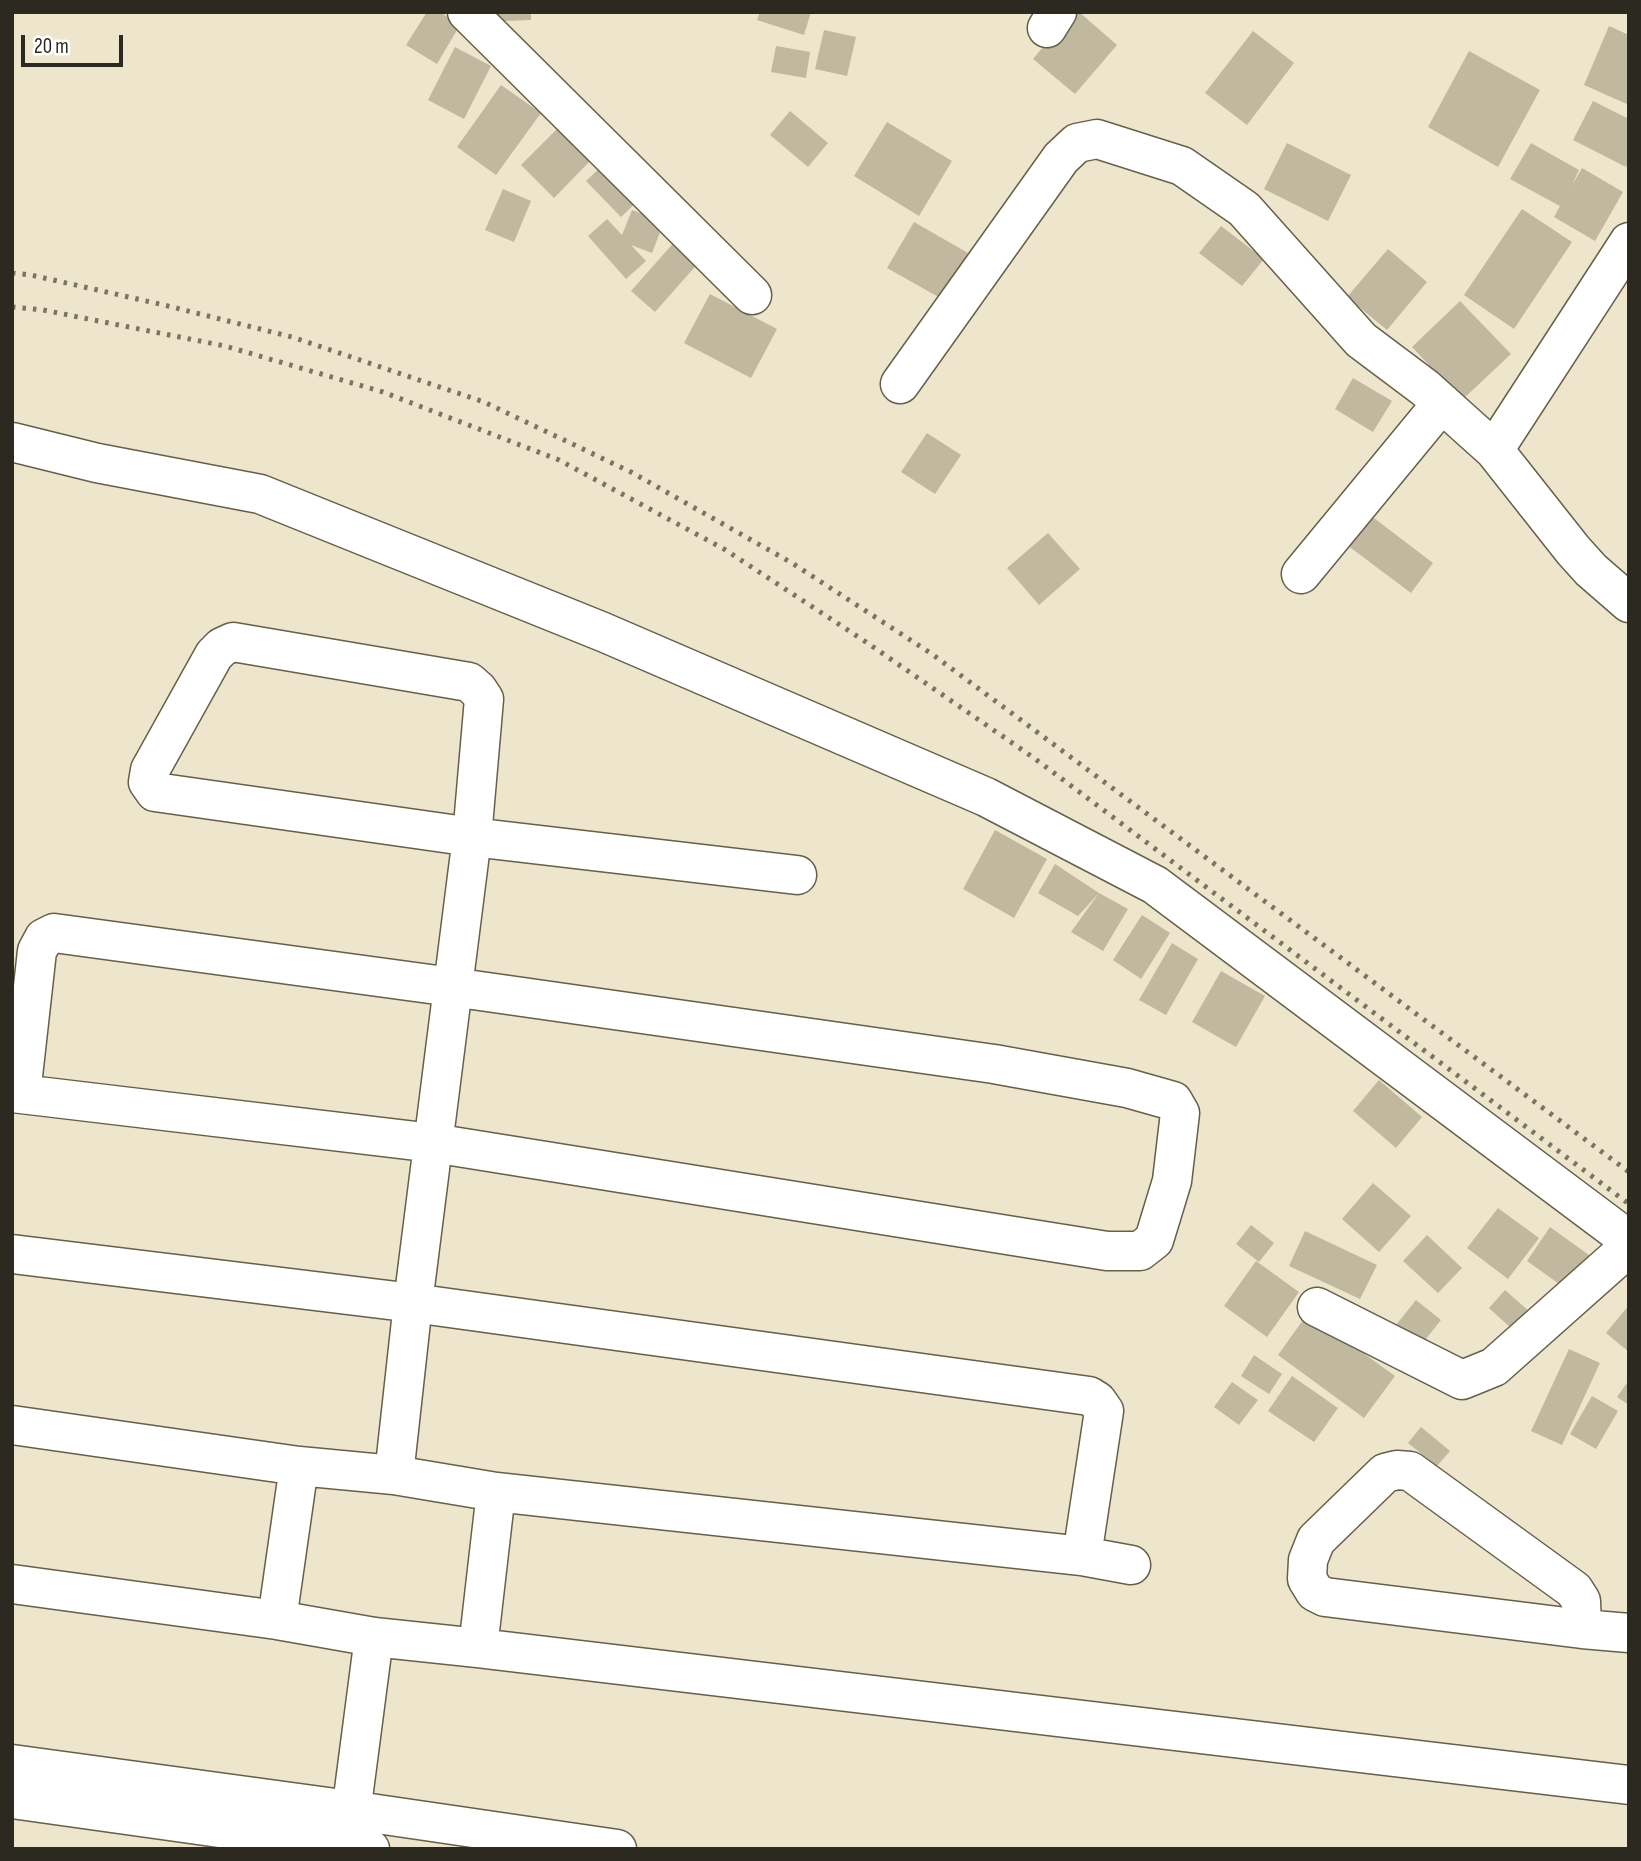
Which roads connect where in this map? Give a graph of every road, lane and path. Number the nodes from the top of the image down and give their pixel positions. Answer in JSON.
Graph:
{"nodes":[{"id":1,"x":467,"y":12,"type":"edge"},
{"id":2,"x":1629,"y":242,"type":"edge"},
{"id":3,"x":752,"y":295,"type":"dead end"},
{"id":4,"x":900,"y":384,"type":"dead end"},
{"id":5,"x":1442,"y":403,"type":"junction"},
{"id":6,"x":12,"y":442,"type":"edge"},
{"id":7,"x":1494,"y":450,"type":"junction"},
{"id":8,"x":1301,"y":574,"type":"dead end"},
{"id":9,"x":1629,"y":603,"type":"edge"},
{"id":10,"x":472,"y":837,"type":"junction"},
{"id":11,"x":797,"y":875,"type":"dead end"},
{"id":12,"x":452,"y":987,"type":"junction"},
{"id":13,"x":17,"y":1094,"type":"edge"},
{"id":14,"x":433,"y":1143,"type":"junction"},
{"id":15,"x":1629,"y":1240,"type":"edge"},
{"id":16,"x":1629,"y":1247,"type":"edge"},
{"id":17,"x":12,"y":1254,"type":"edge"},
{"id":18,"x":413,"y":1303,"type":"junction"},
{"id":19,"x":1317,"y":1307,"type":"dead end"},
{"id":20,"x":12,"y":1425,"type":"edge"},
{"id":21,"x":299,"y":1466,"type":"junction"},
{"id":22,"x":394,"y":1475,"type":"junction"},
{"id":23,"x":496,"y":1492,"type":"junction"},
{"id":24,"x":1082,"y":1556,"type":"junction"},
{"id":25,"x":1131,"y":1565,"type":"dead end"},
{"id":26,"x":12,"y":1584,"type":"edge"},
{"id":27,"x":277,"y":1620,"type":"junction"},
{"id":28,"x":1582,"y":1629,"type":"junction"},
{"id":29,"x":1629,"y":1633,"type":"edge"},
{"id":30,"x":374,"y":1637,"type":"junction"},
{"id":31,"x":478,"y":1648,"type":"junction"},
{"id":32,"x":12,"y":1765,"type":"edge"},
{"id":33,"x":1629,"y":1785,"type":"edge"},
{"id":34,"x":12,"y":1799,"type":"edge"},
{"id":35,"x":356,"y":1835,"type":"edge"},
{"id":36,"x":617,"y":1849,"type":"edge"}],
"edges":[{"from":1,"to":3,"type":"street"},
{"from":2,"to":7,"type":"street"},
{"from":4,"to":5,"type":"street"},
{"from":5,"to":7,"type":"street"},
{"from":5,"to":8,"type":"street"},
{"from":6,"to":15,"type":"street"},
{"from":7,"to":9,"type":"street"},
{"from":10,"to":10,"type":"street"},
{"from":10,"to":11,"type":"street"},
{"from":10,"to":12,"type":"street"},
{"from":12,"to":13,"type":"street"},
{"from":12,"to":14,"type":"street"},
{"from":12,"to":14,"type":"street"},
{"from":13,"to":14,"type":"street"},
{"from":14,"to":18,"type":"street"},
{"from":16,"to":19,"type":"street"},
{"from":17,"to":18,"type":"street"},
{"from":18,"to":22,"type":"street"},
{"from":18,"to":24,"type":"street"},
{"from":20,"to":21,"type":"street"},
{"from":21,"to":22,"type":"street"},
{"from":21,"to":27,"type":"street"},
{"from":22,"to":23,"type":"street"},
{"from":23,"to":24,"type":"street"},
{"from":23,"to":31,"type":"street"},
{"from":24,"to":25,"type":"street"},
{"from":26,"to":27,"type":"street"},
{"from":27,"to":30,"type":"street"},
{"from":28,"to":28,"type":"street"},
{"from":28,"to":29,"type":"street"},
{"from":30,"to":31,"type":"street"},
{"from":30,"to":35,"type":"street"},
{"from":31,"to":33,"type":"street"},
{"from":32,"to":35,"type":"street"},
{"from":34,"to":35,"type":"street"},
{"from":35,"to":36,"type":"street"}]}
